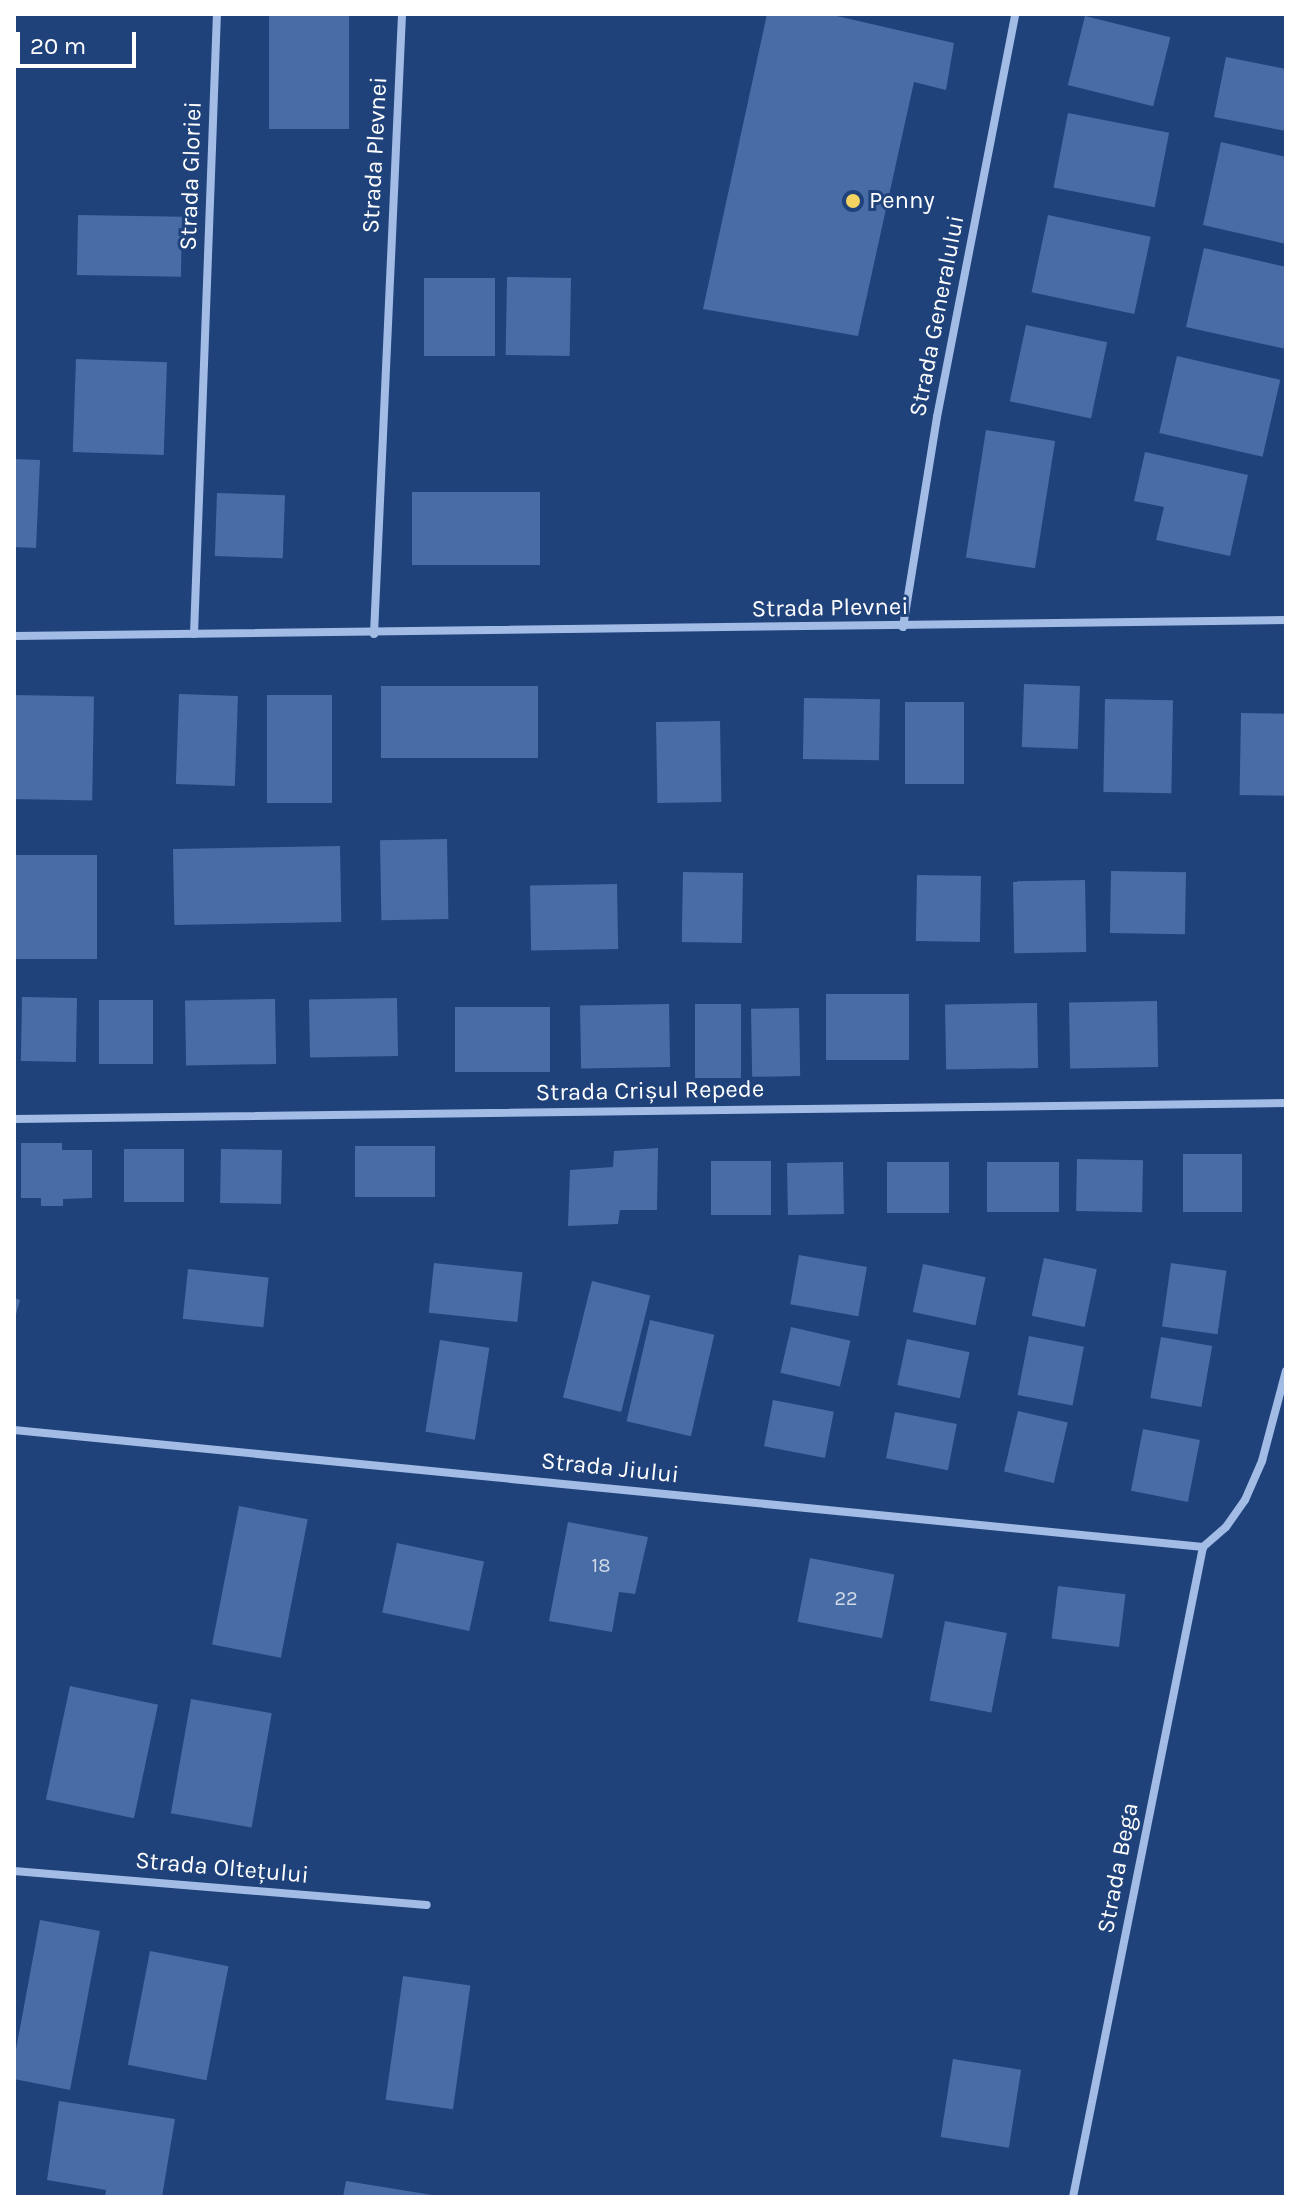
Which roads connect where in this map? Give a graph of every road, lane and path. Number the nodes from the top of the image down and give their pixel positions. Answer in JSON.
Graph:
{"nodes":[{"id":1,"x":217,"y":14,"type":"edge"},
{"id":2,"x":402,"y":14,"type":"edge"},
{"id":3,"x":1015,"y":14,"type":"edge"},
{"id":4,"x":1286,"y":620,"type":"edge"},
{"id":5,"x":903,"y":627,"type":"junction"},
{"id":6,"x":194,"y":634,"type":"junction"},
{"id":7,"x":374,"y":634,"type":"junction"},
{"id":8,"x":14,"y":636,"type":"edge"},
{"id":9,"x":1286,"y":1103,"type":"edge"},
{"id":10,"x":14,"y":1119,"type":"edge"},
{"id":11,"x":1286,"y":1371,"type":"edge"},
{"id":12,"x":14,"y":1430,"type":"edge"},
{"id":13,"x":1203,"y":1547,"type":"junction"},
{"id":14,"x":14,"y":1871,"type":"edge"},
{"id":15,"x":427,"y":1905,"type":"dead end"},
{"id":16,"x":1073,"y":2197,"type":"edge"}],
"edges":[{"from":1,"to":6,"type":"street","name":"Strada Gloriei"},
{"from":2,"to":7,"type":"street","name":"Strada Plevnei"},
{"from":3,"to":5,"type":"street","name":"Strada Generalului"},
{"from":4,"to":5,"type":"street","name":"Strada Plevnei"},
{"from":5,"to":7,"type":"street","name":"Strada Plevnei"},
{"from":6,"to":7,"type":"street","name":"Strada Plevnei"},
{"from":6,"to":8,"type":"street","name":"Strada Plevnei"},
{"from":9,"to":10,"type":"street","name":"Strada Crișul Repede"},
{"from":11,"to":13,"type":"street"},
{"from":12,"to":13,"type":"street","name":"Strada Jiului"},
{"from":13,"to":16,"type":"street","name":"Strada Bega"},
{"from":14,"to":15,"type":"street","name":"Strada Oltețului"}]}
